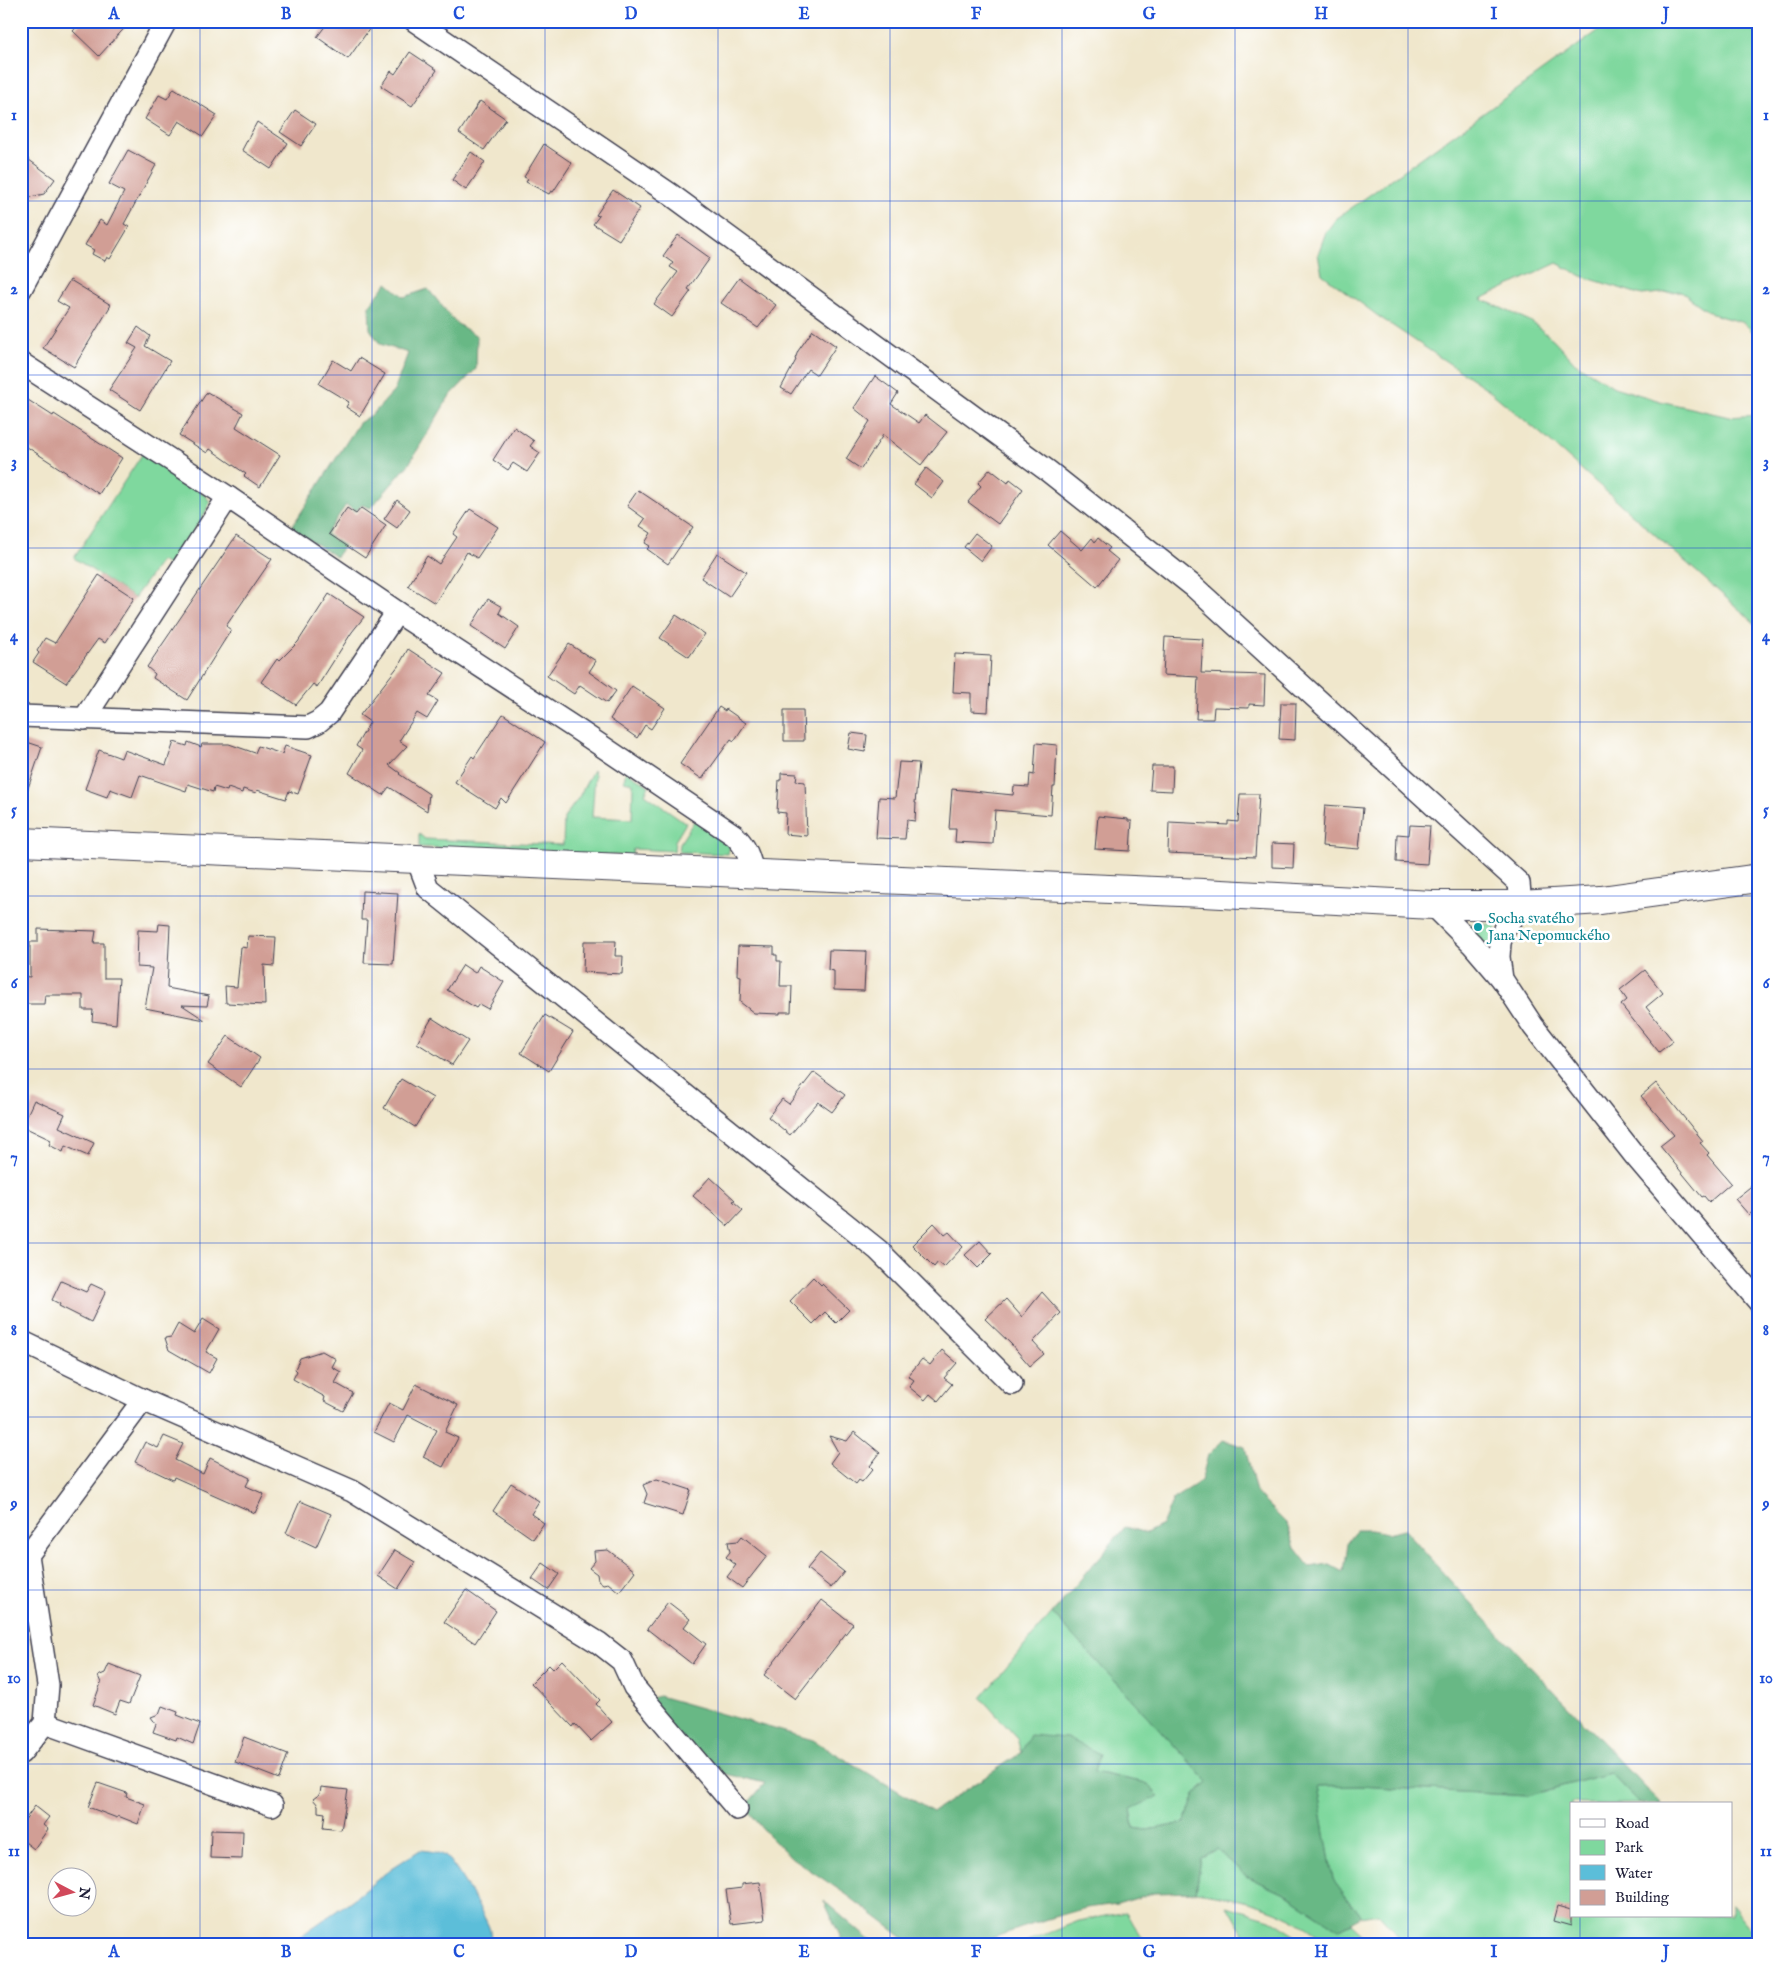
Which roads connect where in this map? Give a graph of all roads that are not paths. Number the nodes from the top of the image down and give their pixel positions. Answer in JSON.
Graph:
{"nodes":[{"id":1,"x":166,"y":21,"type":"edge"},
{"id":2,"x":415,"y":21,"type":"edge"},
{"id":3,"x":21,"y":289,"type":"edge"},
{"id":4,"x":21,"y":364,"type":"edge"},
{"id":5,"x":228,"y":497,"type":"junction"},
{"id":6,"x":397,"y":612,"type":"junction"},
{"id":7,"x":21,"y":716,"type":"edge"},
{"id":8,"x":84,"y":719,"type":"junction"},
{"id":9,"x":21,"y":842,"type":"edge"},
{"id":10,"x":417,"y":859,"type":"junction"},
{"id":11,"x":753,"y":874,"type":"junction"},
{"id":12,"x":1759,"y":878,"type":"edge"},
{"id":13,"x":1433,"y":905,"type":"junction"},
{"id":14,"x":1521,"y":906,"type":"junction"},
{"id":15,"x":1502,"y":979,"type":"junction"},
{"id":16,"x":1759,"y":1302,"type":"edge"},
{"id":17,"x":21,"y":1341,"type":"edge"},
{"id":18,"x":1012,"y":1384,"type":"dead end"},
{"id":19,"x":143,"y":1400,"type":"junction"},
{"id":20,"x":45,"y":1723,"type":"junction"},
{"id":21,"x":21,"y":1753,"type":"edge"},
{"id":22,"x":272,"y":1805,"type":"dead end"},
{"id":23,"x":737,"y":1809,"type":"dead end"}],
"edges":[{"from":1,"to":3,"type":"street"},
{"from":2,"to":14,"type":"street"},
{"from":4,"to":5,"type":"street"},
{"from":5,"to":6,"type":"street"},
{"from":5,"to":8,"type":"street"},
{"from":6,"to":8,"type":"street"},
{"from":6,"to":11,"type":"street"},
{"from":7,"to":8,"type":"street"},
{"from":9,"to":10,"type":"street"},
{"from":10,"to":11,"type":"street"},
{"from":10,"to":18,"type":"street"},
{"from":11,"to":13,"type":"street"},
{"from":12,"to":14,"type":"street"},
{"from":13,"to":14,"type":"street"},
{"from":13,"to":15,"type":"street"},
{"from":14,"to":15,"type":"street"},
{"from":15,"to":16,"type":"street"},
{"from":17,"to":19,"type":"street"},
{"from":19,"to":20,"type":"street"},
{"from":19,"to":23,"type":"street"},
{"from":20,"to":21,"type":"street"},
{"from":20,"to":22,"type":"street"}]}
